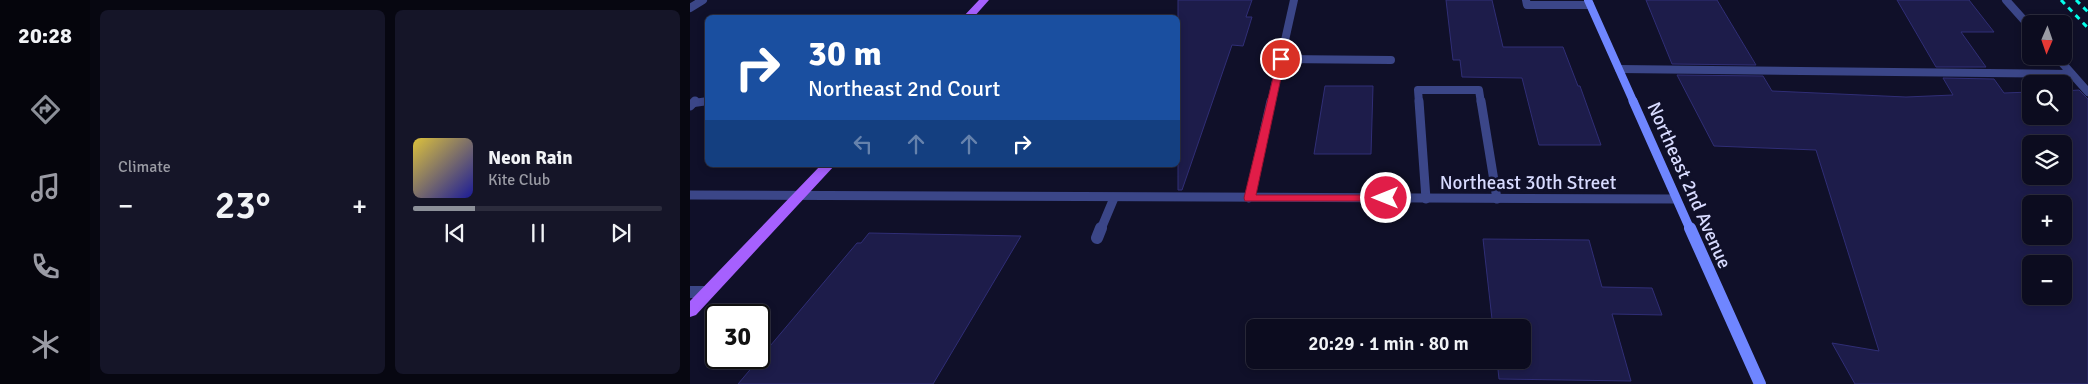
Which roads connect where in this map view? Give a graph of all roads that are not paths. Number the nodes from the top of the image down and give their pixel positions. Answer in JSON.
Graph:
{"nodes":[{"id":1,"x":702,"y":0,"type":"edge"},
{"id":2,"x":984,"y":0,"type":"edge"},
{"id":3,"x":1294,"y":0,"type":"edge"},
{"id":4,"x":1526,"y":0,"type":"edge"},
{"id":5,"x":2006,"y":0,"type":"edge"},
{"id":6,"x":1589,"y":2,"type":"edge"},
{"id":7,"x":690,"y":8,"type":"edge"},
{"id":8,"x":970,"y":15,"type":"edge"},
{"id":9,"x":2022,"y":18,"type":"edge"},
{"id":10,"x":1281,"y":59,"type":"junction"},
{"id":11,"x":1391,"y":60,"type":"dead end"},
{"id":12,"x":2064,"y":65,"type":"edge"},
{"id":13,"x":1619,"y":69,"type":"junction"},
{"id":14,"x":2072,"y":74,"type":"junction"},
{"id":15,"x":2088,"y":92,"type":"edge"},
{"id":16,"x":826,"y":167,"type":"edge"},
{"id":17,"x":690,"y":195,"type":"edge"},
{"id":18,"x":798,"y":196,"type":"junction"},
{"id":19,"x":1114,"y":198,"type":"junction"},
{"id":20,"x":1249,"y":198,"type":"junction"},
{"id":21,"x":1426,"y":198,"type":"junction"},
{"id":22,"x":1497,"y":199,"type":"junction"},
{"id":23,"x":1676,"y":199,"type":"junction"},
{"id":24,"x":1097,"y":238,"type":"dead end"},
{"id":25,"x":690,"y":292,"type":"edge"},
{"id":26,"x":708,"y":292,"type":"junction"},
{"id":27,"x":690,"y":311,"type":"edge"},
{"id":28,"x":1760,"y":384,"type":"edge"}],
"edges":[{"from":1,"to":7,"type":"street"},
{"from":2,"to":8,"type":"main road"},
{"from":3,"to":10,"type":"street"},
{"from":4,"to":6,"type":"street"},
{"from":5,"to":9,"type":"street"},
{"from":6,"to":13,"type":"main road","name":"Northeast 2nd Avenue"},
{"from":10,"to":11,"type":"street"},
{"from":10,"to":20,"type":"street"},
{"from":12,"to":14,"type":"street"},
{"from":13,"to":14,"type":"street"},
{"from":13,"to":23,"type":"main road","name":"Northeast 2nd Avenue"},
{"from":14,"to":15,"type":"street"},
{"from":16,"to":18,"type":"main road"},
{"from":17,"to":18,"type":"street","name":"Northeast 30th Street"},
{"from":18,"to":19,"type":"street","name":"Northeast 30th Street"},
{"from":18,"to":26,"type":"main road"},
{"from":19,"to":20,"type":"street","name":"Northeast 30th Street"},
{"from":19,"to":24,"type":"street"},
{"from":20,"to":21,"type":"street","name":"Northeast 30th Street"},
{"from":21,"to":22,"type":"street","name":"Northeast 30th Street"},
{"from":21,"to":22,"type":"street"},
{"from":22,"to":23,"type":"street","name":"Northeast 30th Street"},
{"from":23,"to":28,"type":"main road","name":"Northeast 2nd Avenue"},
{"from":25,"to":26,"type":"street"},
{"from":26,"to":27,"type":"main road"}]}
